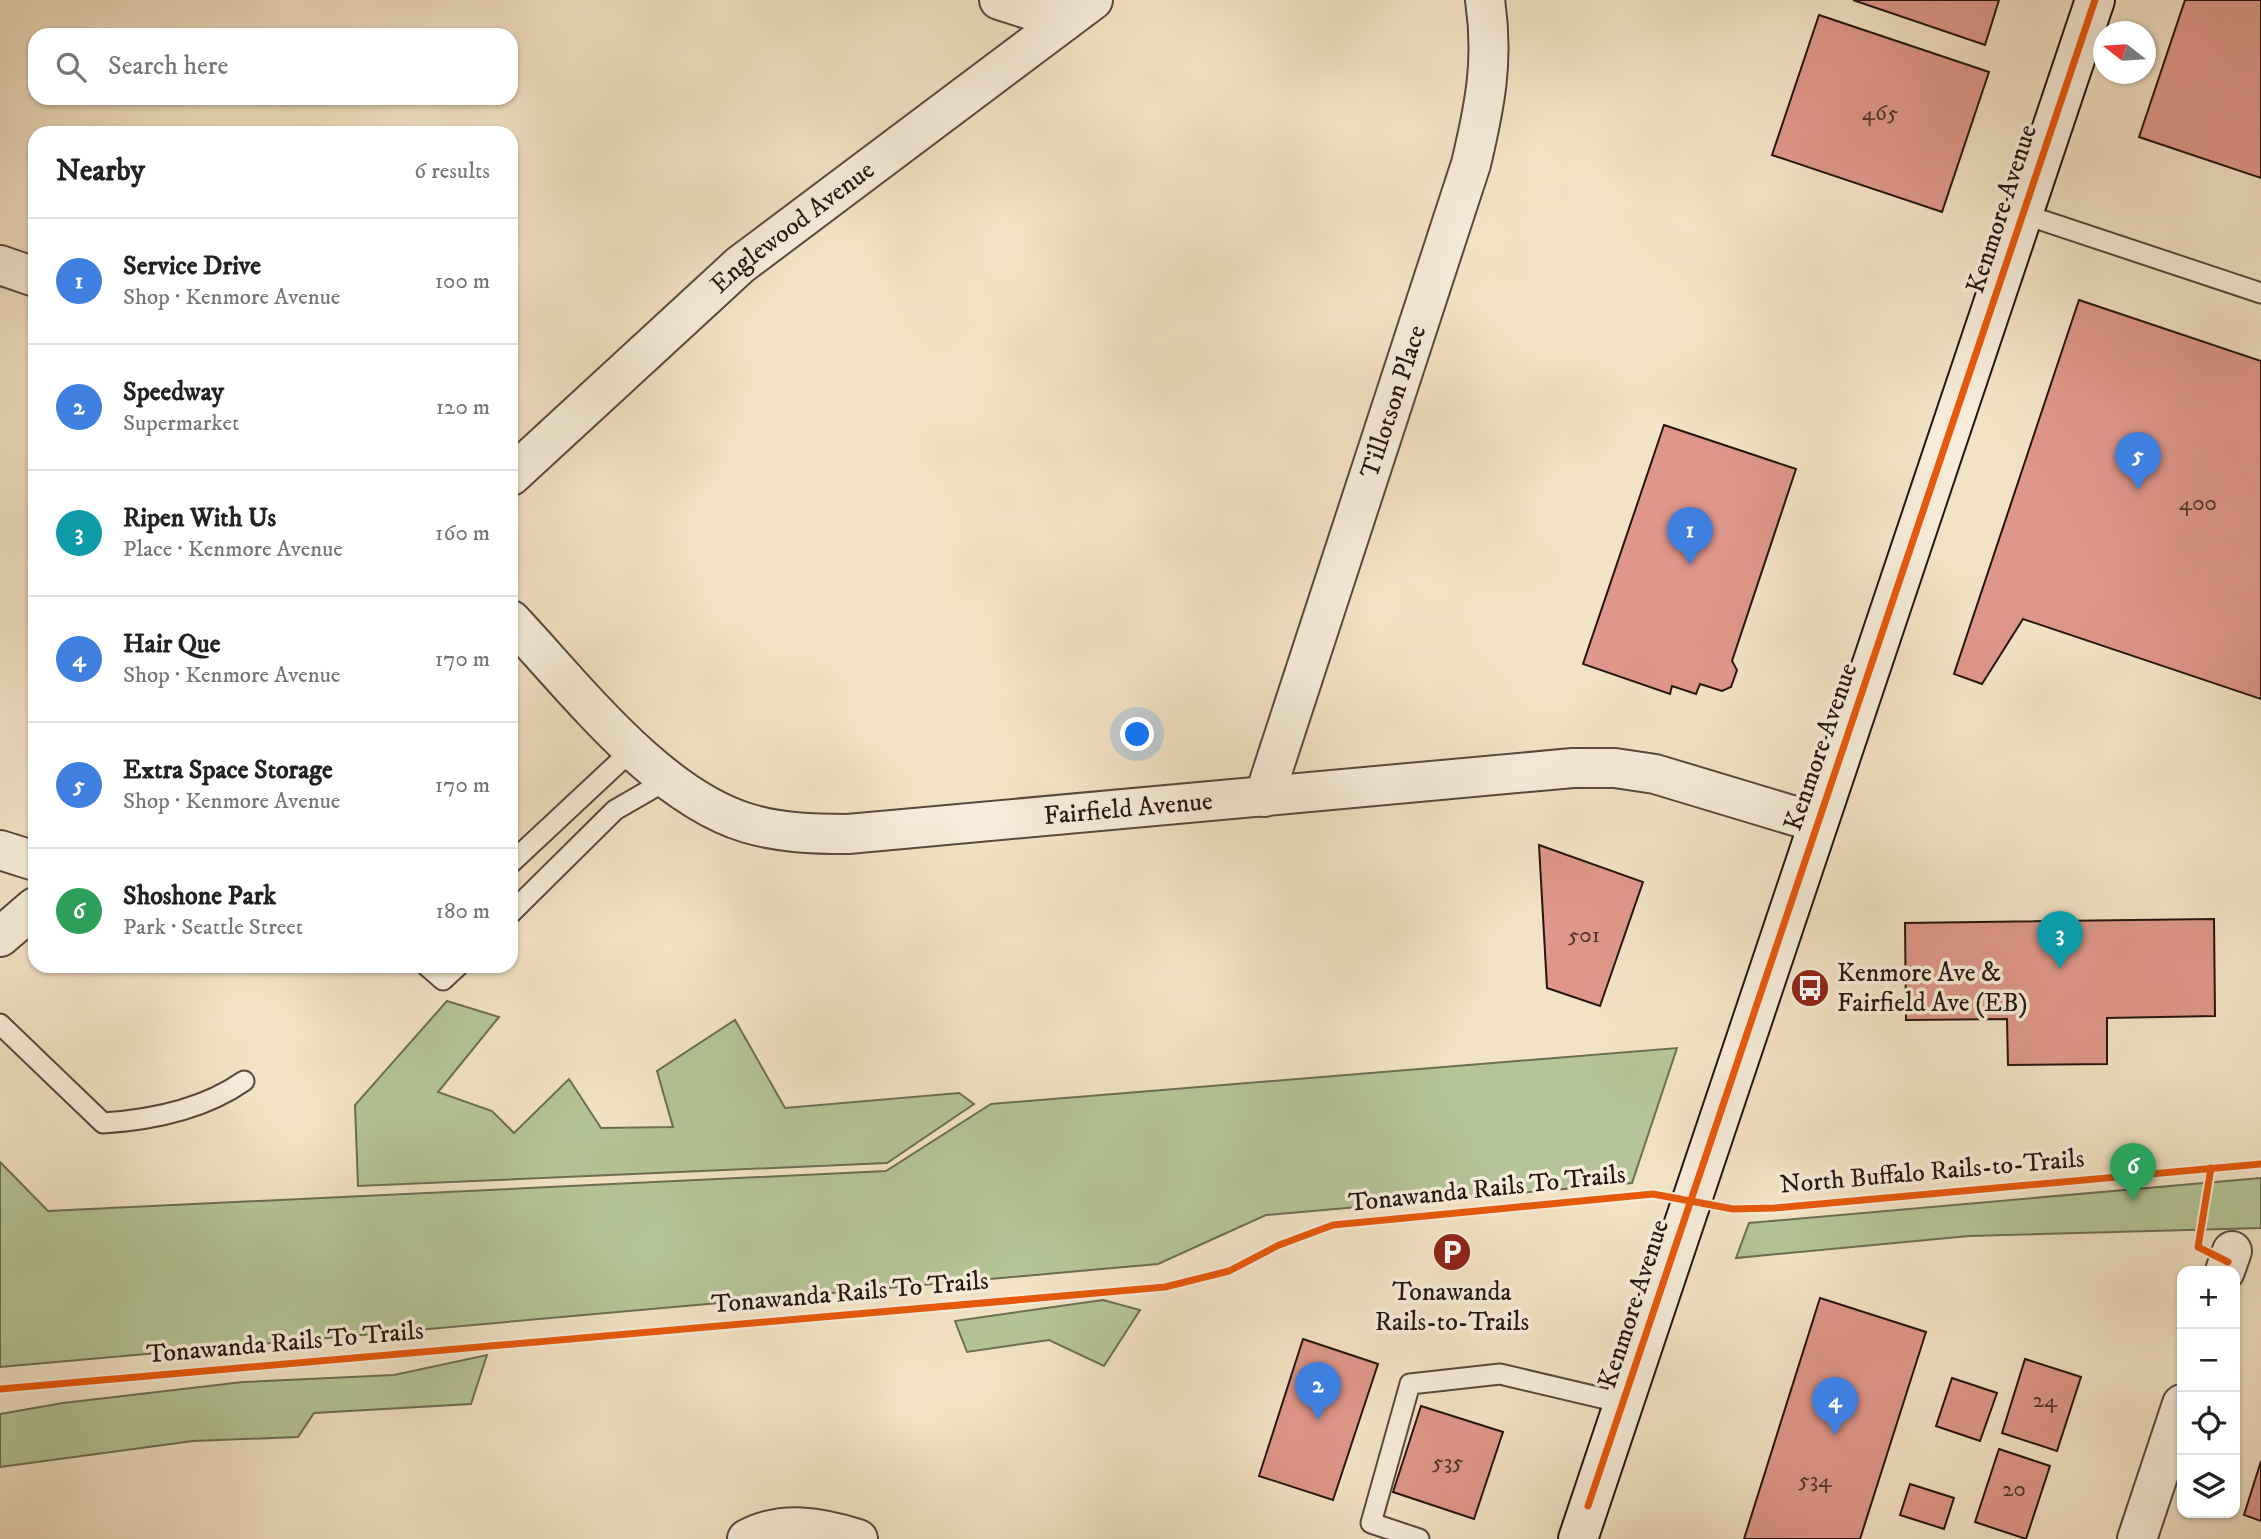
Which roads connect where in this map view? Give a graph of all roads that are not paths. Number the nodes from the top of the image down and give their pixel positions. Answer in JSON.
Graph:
{"nodes":[{"id":1,"x":999,"y":0,"type":"edge"},
{"id":2,"x":1485,"y":0,"type":"edge"},
{"id":3,"x":2095,"y":0,"type":"edge"},
{"id":4,"x":1079,"y":11,"type":"edge"},
{"id":5,"x":2023,"y":214,"type":"junction"},
{"id":6,"x":0,"y":265,"type":"edge"},
{"id":7,"x":28,"y":275,"type":"edge"},
{"id":8,"x":2261,"y":293,"type":"edge"},
{"id":9,"x":518,"y":470,"type":"edge"},
{"id":10,"x":518,"y":627,"type":"edge"},
{"id":11,"x":633,"y":750,"type":"junction"},
{"id":12,"x":667,"y":780,"type":"junction"},
{"id":13,"x":1264,"y":797,"type":"junction"},
{"id":14,"x":1818,"y":823,"type":"junction"},
{"id":15,"x":0,"y":850,"type":"edge"},
{"id":16,"x":518,"y":857,"type":"edge"},
{"id":17,"x":28,"y":859,"type":"edge"},
{"id":18,"x":518,"y":906,"type":"edge"},
{"id":19,"x":28,"y":913,"type":"edge"},
{"id":20,"x":0,"y":937,"type":"edge"},
{"id":21,"x":434,"y":973,"type":"edge"},
{"id":22,"x":451,"y":973,"type":"edge"},
{"id":23,"x":0,"y":1024,"type":"edge"},
{"id":24,"x":244,"y":1081,"type":"dead end"},
{"id":25,"x":1623,"y":1403,"type":"junction"},
{"id":26,"x":2177,"y":1419,"type":"edge"},
{"id":27,"x":747,"y":1539,"type":"edge"},
{"id":28,"x":858,"y":1539,"type":"edge"},
{"id":29,"x":1419,"y":1539,"type":"edge"},
{"id":30,"x":1578,"y":1539,"type":"edge"},
{"id":31,"x":2137,"y":1539,"type":"edge"}],
"edges":[{"from":1,"to":4,"type":"street"},
{"from":2,"to":13,"type":"street","name":"Tillotson Place"},
{"from":3,"to":5,"type":"street","name":"Kenmore Avenue"},
{"from":4,"to":9,"type":"street","name":"Englewood Avenue"},
{"from":5,"to":8,"type":"lane"},
{"from":5,"to":14,"type":"street","name":"Kenmore Avenue"},
{"from":6,"to":7,"type":"street"},
{"from":10,"to":11,"type":"street","name":"Fairfield Avenue"},
{"from":11,"to":12,"type":"street","name":"Fairfield Avenue"},
{"from":11,"to":16,"type":"lane"},
{"from":12,"to":13,"type":"street","name":"Fairfield Avenue"},
{"from":12,"to":18,"type":"lane"},
{"from":13,"to":14,"type":"street","name":"Fairfield Avenue"},
{"from":14,"to":25,"type":"street","name":"Kenmore Avenue"},
{"from":15,"to":17,"type":"street"},
{"from":19,"to":20,"type":"street"},
{"from":21,"to":22,"type":"lane"},
{"from":23,"to":24,"type":"lane"},
{"from":25,"to":29,"type":"lane"},
{"from":25,"to":30,"type":"street","name":"Kenmore Avenue"},
{"from":26,"to":31,"type":"street"},
{"from":27,"to":28,"type":"street"}]}
